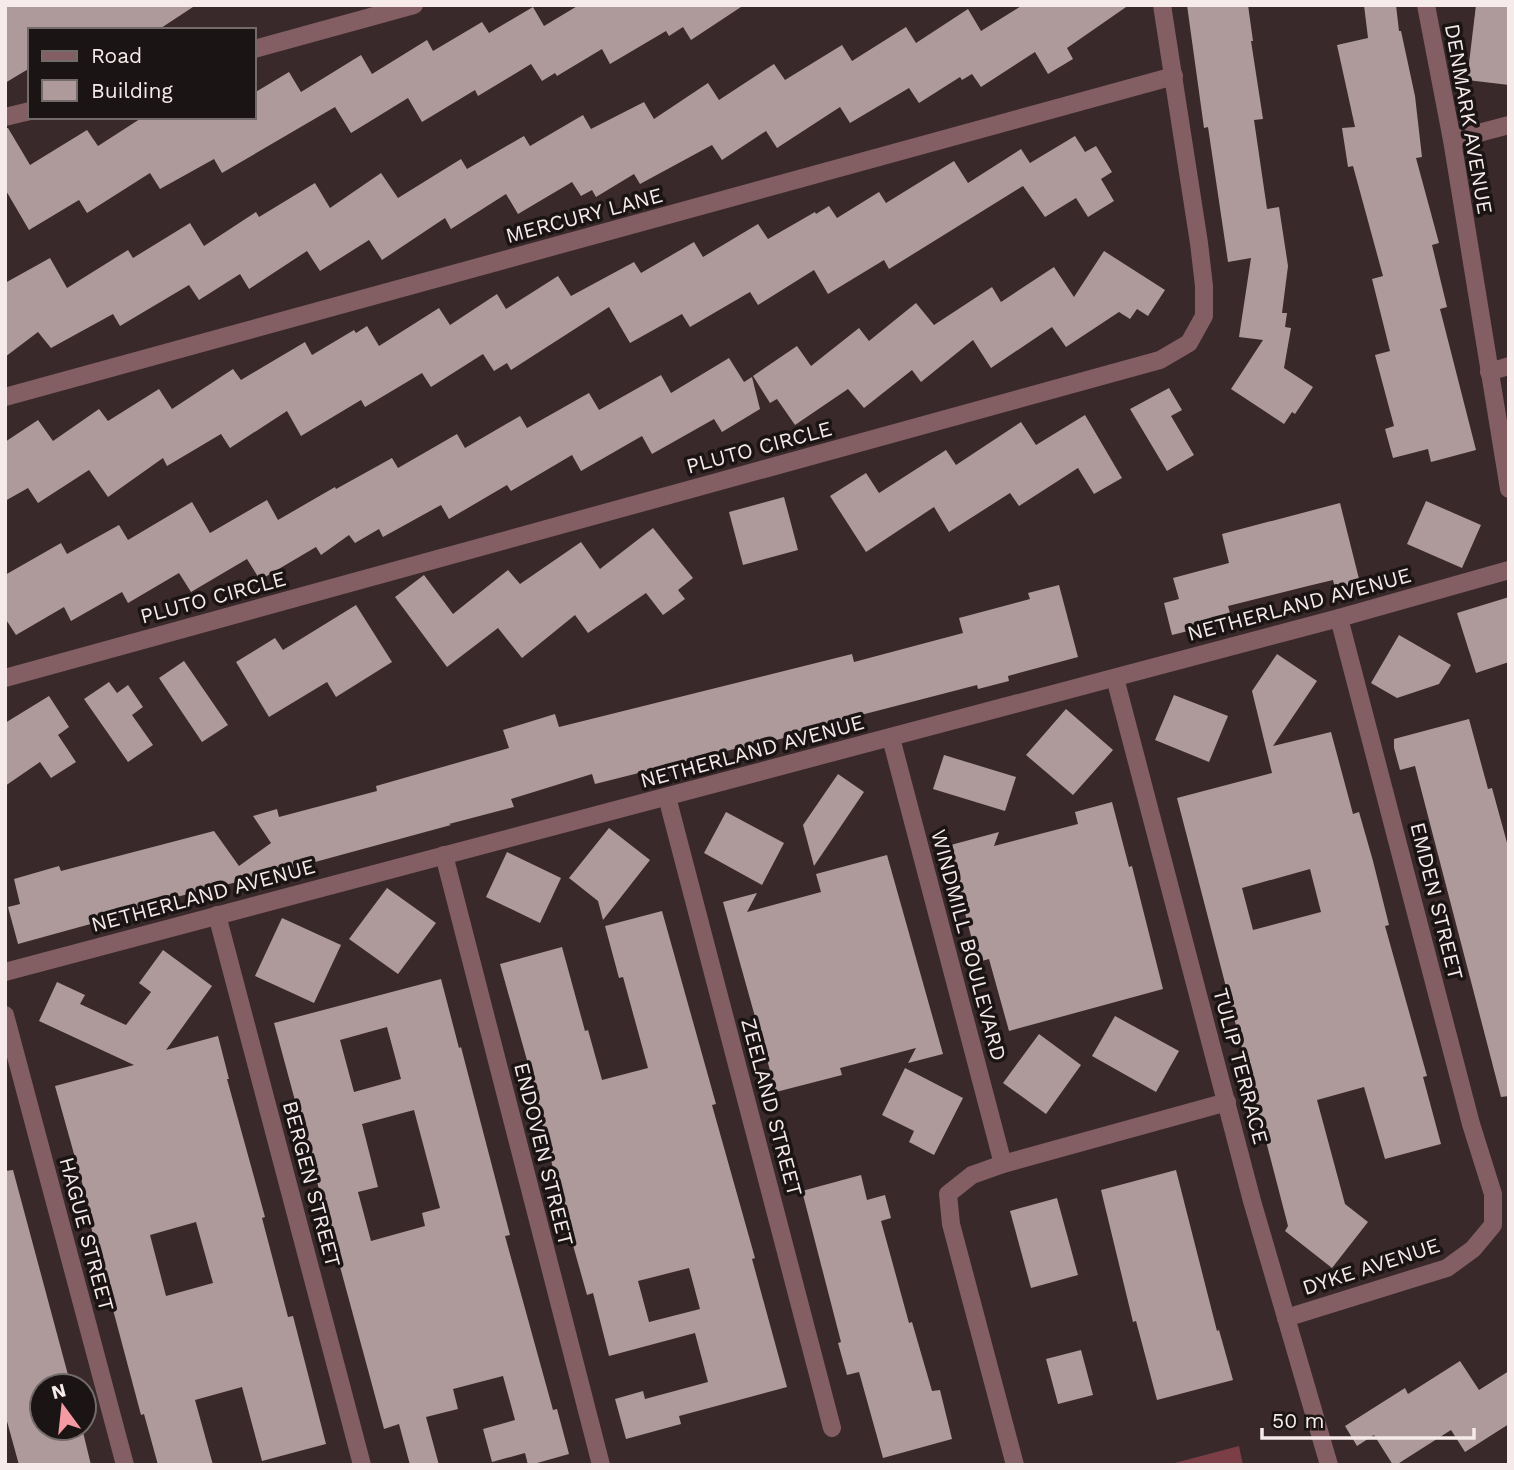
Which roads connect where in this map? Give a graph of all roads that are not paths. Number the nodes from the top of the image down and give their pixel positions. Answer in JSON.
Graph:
{"nodes":[{"id":1,"x":414,"y":5,"type":"edge"},
{"id":2,"x":1162,"y":5,"type":"edge"},
{"id":3,"x":1426,"y":5,"type":"edge"},
{"id":4,"x":256,"y":48,"type":"edge"},
{"id":5,"x":1174,"y":76,"type":"junction"},
{"id":6,"x":28,"y":111,"type":"edge"},
{"id":7,"x":5,"y":117,"type":"edge"},
{"id":8,"x":1509,"y":125,"type":"edge"},
{"id":9,"x":1452,"y":140,"type":"junction"},
{"id":10,"x":1509,"y":366,"type":"edge"},
{"id":11,"x":1489,"y":372,"type":"junction"},
{"id":12,"x":5,"y":397,"type":"edge"},
{"id":13,"x":1509,"y":489,"type":"edge"},
{"id":14,"x":1509,"y":570,"type":"edge"},
{"id":15,"x":1339,"y":618,"type":"junction"},
{"id":16,"x":5,"y":678,"type":"edge"},
{"id":17,"x":1115,"y":678,"type":"junction"},
{"id":18,"x":891,"y":738,"type":"junction"},
{"id":19,"x":667,"y":797,"type":"junction"},
{"id":20,"x":444,"y":855,"type":"junction"},
{"id":21,"x":217,"y":915,"type":"junction"},
{"id":22,"x":5,"y":972,"type":"edge"},
{"id":23,"x":5,"y":1015,"type":"edge"},
{"id":24,"x":1227,"y":1102,"type":"junction"},
{"id":25,"x":1003,"y":1164,"type":"junction"},
{"id":26,"x":1501,"y":1192,"type":"edge"},
{"id":27,"x":1286,"y":1318,"type":"junction"},
{"id":28,"x":832,"y":1428,"type":"dead end"},
{"id":29,"x":125,"y":1465,"type":"edge"},
{"id":30,"x":362,"y":1465,"type":"edge"},
{"id":31,"x":601,"y":1465,"type":"edge"},
{"id":32,"x":1015,"y":1465,"type":"edge"},
{"id":33,"x":1329,"y":1465,"type":"edge"}],
"edges":[{"from":1,"to":4,"type":"street"},
{"from":2,"to":5,"type":"street","name":"PLUTO CIRCLE"},
{"from":3,"to":9,"type":"street","name":"DENMARK AVENUE"},
{"from":5,"to":12,"type":"street","name":"MERCURY LANE"},
{"from":5,"to":16,"type":"street","name":"PLUTO CIRCLE"},
{"from":6,"to":7,"type":"street"},
{"from":8,"to":9,"type":"street"},
{"from":9,"to":11,"type":"street","name":"DENMARK AVENUE"},
{"from":10,"to":11,"type":"street"},
{"from":11,"to":13,"type":"street","name":"DENMARK AVENUE"},
{"from":14,"to":15,"type":"street","name":"NETHERLAND AVENUE"},
{"from":15,"to":17,"type":"street","name":"NETHERLAND AVENUE"},
{"from":15,"to":26,"type":"street","name":"EMDEN STREET"},
{"from":17,"to":18,"type":"street","name":"NETHERLAND AVENUE"},
{"from":17,"to":24,"type":"street","name":"TULIP TERRACE"},
{"from":18,"to":19,"type":"street","name":"NETHERLAND AVENUE"},
{"from":18,"to":25,"type":"street","name":"WINDMILL BOULEVARD"},
{"from":19,"to":20,"type":"street","name":"NETHERLAND AVENUE"},
{"from":19,"to":28,"type":"street","name":"ZEELAND STREET"},
{"from":20,"to":21,"type":"street","name":"NETHERLAND AVENUE"},
{"from":20,"to":31,"type":"street","name":"ENDOVEN STREET"},
{"from":21,"to":22,"type":"street","name":"NETHERLAND AVENUE"},
{"from":21,"to":30,"type":"street","name":"BERGEN STREET"},
{"from":23,"to":29,"type":"street","name":"HAGUE STREET"},
{"from":24,"to":25,"type":"street"},
{"from":24,"to":27,"type":"street","name":"TULIP TERRACE"},
{"from":25,"to":32,"type":"street"},
{"from":26,"to":27,"type":"street","name":"DYKE AVENUE"},
{"from":27,"to":33,"type":"street","name":"TULIP TERRACE"}]}
